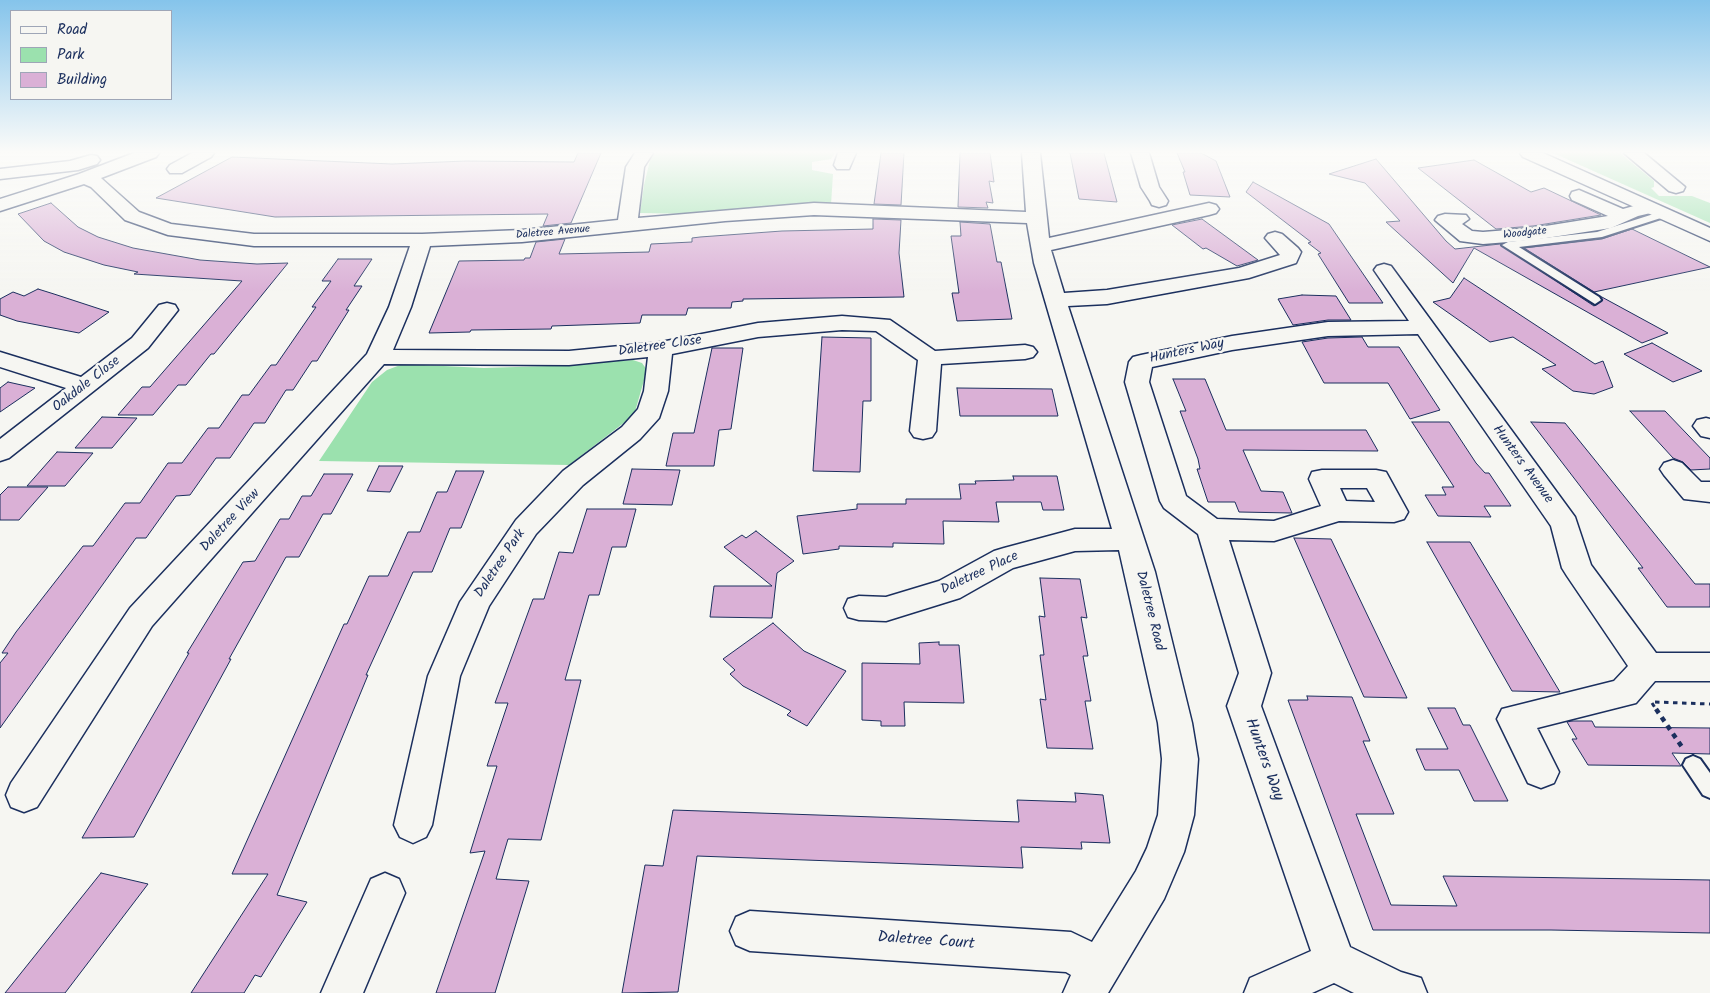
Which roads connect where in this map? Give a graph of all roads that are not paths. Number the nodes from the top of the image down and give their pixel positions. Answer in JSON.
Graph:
{"nodes":[{"id":1,"x":18,"y":199,"type":"edge"},
{"id":2,"x":112,"y":199,"type":"edge"},
{"id":3,"x":631,"y":199,"type":"edge"},
{"id":4,"x":1035,"y":199,"type":"edge"},
{"id":5,"x":1157,"y":199,"type":"edge"},
{"id":6,"x":1586,"y":199,"type":"edge"},
{"id":7,"x":1630,"y":199,"type":"edge"},
{"id":8,"x":1159,"y":202,"type":"dead end"},
{"id":9,"x":0,"y":205,"type":"edge"},
{"id":10,"x":1210,"y":209,"type":"dead end"},
{"id":11,"x":1655,"y":211,"type":"junction"},
{"id":12,"x":1623,"y":216,"type":"junction"},
{"id":13,"x":1459,"y":219,"type":"dead end"},
{"id":14,"x":627,"y":226,"type":"junction"},
{"id":15,"x":1038,"y":232,"type":"junction"},
{"id":16,"x":1710,"y":235,"type":"edge"},
{"id":17,"x":1275,"y":238,"type":"dead end"},
{"id":18,"x":422,"y":240,"type":"junction"},
{"id":19,"x":1384,"y":270,"type":"dead end"},
{"id":20,"x":1055,"y":300,"type":"junction"},
{"id":21,"x":1594,"y":300,"type":"dead end"},
{"id":22,"x":167,"y":310,"type":"dead end"},
{"id":23,"x":1422,"y":327,"type":"junction"},
{"id":24,"x":660,"y":349,"type":"junction"},
{"id":25,"x":1025,"y":352,"type":"dead end"},
{"id":26,"x":378,"y":357,"type":"junction"},
{"id":27,"x":930,"y":358,"type":"junction"},
{"id":28,"x":0,"y":359,"type":"edge"},
{"id":29,"x":85,"y":386,"type":"junction"},
{"id":30,"x":923,"y":431,"type":"dead end"},
{"id":31,"x":0,"y":452,"type":"edge"},
{"id":32,"x":1673,"y":469,"type":"dead end"},
{"id":33,"x":1710,"y":492,"type":"edge"},
{"id":34,"x":1337,"y":511,"type":"dead end"},
{"id":35,"x":1211,"y":529,"type":"junction"},
{"id":36,"x":1131,"y":539,"type":"junction"},
{"id":37,"x":859,"y":608,"type":"dead end"},
{"id":38,"x":1647,"y":667,"type":"junction"},
{"id":39,"x":1710,"y":667,"type":"edge"},
{"id":40,"x":1693,"y":764,"type":"road end"},
{"id":41,"x":1540,"y":772,"type":"dead end"},
{"id":42,"x":1710,"y":788,"type":"edge"},
{"id":43,"x":24,"y":795,"type":"dead end"},
{"id":44,"x":413,"y":825,"type":"dead end"},
{"id":45,"x":385,"y":893,"type":"dead end"},
{"id":46,"x":750,"y":930,"type":"dead end"},
{"id":47,"x":1335,"y":961,"type":"junction"},
{"id":48,"x":1091,"y":980,"type":"edge"},
{"id":49,"x":342,"y":993,"type":"edge"},
{"id":50,"x":1265,"y":993,"type":"edge"},
{"id":51,"x":1398,"y":993,"type":"edge"},
{"id":52,"x":1406,"y":993,"type":"edge"}],
"edges":[{"from":1,"to":9,"type":"street"},
{"from":2,"to":18,"type":"street","name":"Daletree Avenue"},
{"from":3,"to":14,"type":"street"},
{"from":4,"to":15,"type":"street","name":"Daletree Road"},
{"from":5,"to":8,"type":"street"},
{"from":6,"to":12,"type":"street"},
{"from":7,"to":11,"type":"street"},
{"from":10,"to":15,"type":"street","name":"Daletree Avenue"},
{"from":11,"to":12,"type":"street","name":"Woodgate"},
{"from":11,"to":16,"type":"street"},
{"from":11,"to":21,"type":"lane"},
{"from":12,"to":13,"type":"street","name":"Woodgate"},
{"from":14,"to":15,"type":"street","name":"Daletree Avenue"},
{"from":14,"to":18,"type":"street","name":"Daletree Avenue"},
{"from":15,"to":20,"type":"street","name":"Daletree Road"},
{"from":17,"to":20,"type":"street"},
{"from":18,"to":26,"type":"street","name":"Daletree View"},
{"from":19,"to":23,"type":"street","name":"Hunters Avenue"},
{"from":20,"to":36,"type":"street","name":"Daletree Road"},
{"from":22,"to":29,"type":"street","name":"Oakdale Close"},
{"from":23,"to":35,"type":"street","name":"Hunters Way"},
{"from":23,"to":38,"type":"street","name":"Hunters Avenue"},
{"from":24,"to":26,"type":"street","name":"Daletree Close"},
{"from":24,"to":27,"type":"street","name":"Daletree Close"},
{"from":24,"to":44,"type":"street","name":"Daletree Park"},
{"from":25,"to":27,"type":"street"},
{"from":26,"to":43,"type":"street","name":"Daletree View"},
{"from":27,"to":30,"type":"street"},
{"from":28,"to":29,"type":"street"},
{"from":29,"to":31,"type":"street","name":"Oakdale Close"},
{"from":32,"to":33,"type":"street"},
{"from":34,"to":35,"type":"street"},
{"from":35,"to":47,"type":"street","name":"Hunters Way"},
{"from":36,"to":37,"type":"street","name":"Daletree Place"},
{"from":36,"to":48,"type":"street","name":"Daletree Road"},
{"from":38,"to":39,"type":"street"},
{"from":38,"to":41,"type":"street"},
{"from":40,"to":42,"type":"lane"},
{"from":45,"to":49,"type":"street"},
{"from":46,"to":48,"type":"street","name":"Daletree Court"},
{"from":47,"to":50,"type":"street"},
{"from":47,"to":51,"type":"street"},
{"from":51,"to":52,"type":"street"}]}
